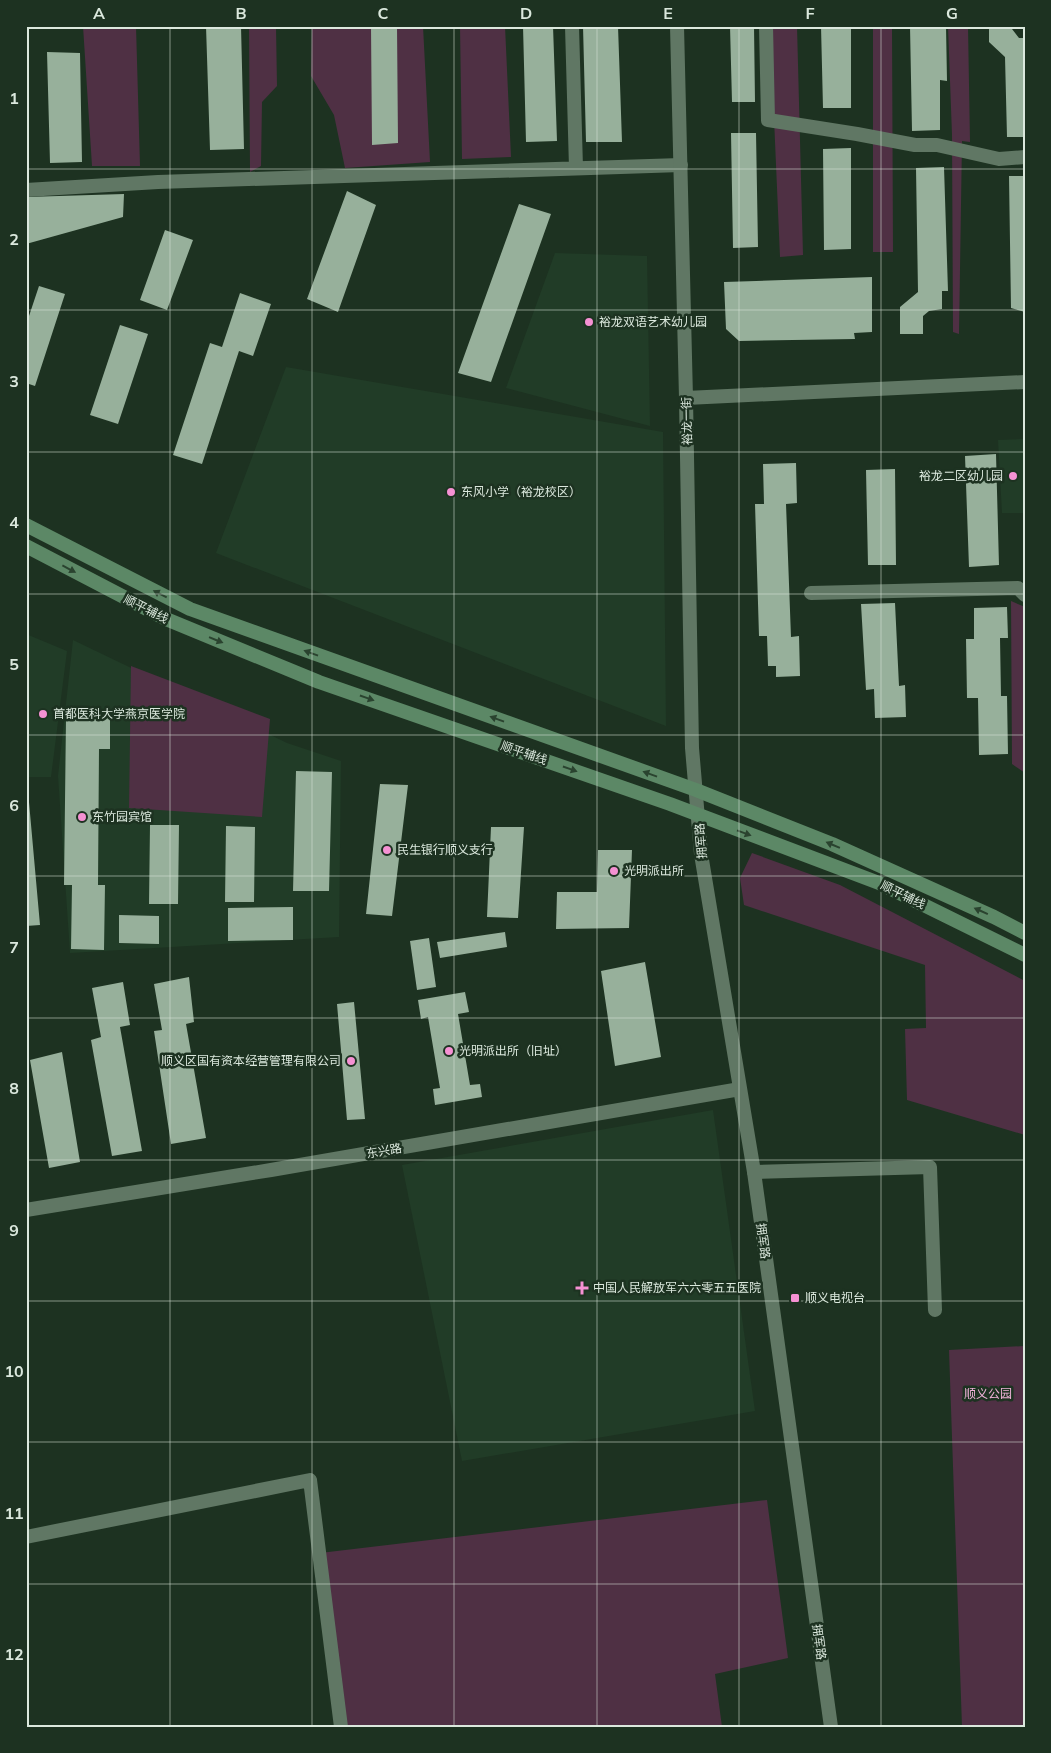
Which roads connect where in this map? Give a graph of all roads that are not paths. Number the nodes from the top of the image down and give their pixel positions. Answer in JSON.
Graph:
{"nodes":[{"id":1,"x":572,"y":26,"type":"edge"},
{"id":2,"x":677,"y":26,"type":"edge"},
{"id":3,"x":766,"y":26,"type":"edge"},
{"id":4,"x":1025,"y":157,"type":"edge"},
{"id":5,"x":681,"y":165,"type":"junction"},
{"id":6,"x":576,"y":168,"type":"junction"},
{"id":7,"x":26,"y":190,"type":"edge"},
{"id":8,"x":1025,"y":382,"type":"edge"},
{"id":9,"x":686,"y":398,"type":"junction"},
{"id":10,"x":26,"y":525,"type":"edge"},
{"id":11,"x":26,"y":546,"type":"edge"},
{"id":12,"x":810,"y":593,"type":"dead end"},
{"id":13,"x":1025,"y":595,"type":"edge"},
{"id":14,"x":696,"y":790,"type":"junction"},
{"id":15,"x":698,"y":816,"type":"junction"},
{"id":16,"x":1025,"y":933,"type":"edge"},
{"id":17,"x":1025,"y":955,"type":"edge"},
{"id":18,"x":740,"y":1089,"type":"junction"},
{"id":19,"x":754,"y":1172,"type":"junction"},
{"id":20,"x":26,"y":1210,"type":"edge"},
{"id":21,"x":936,"y":1310,"type":"dead end"},
{"id":22,"x":26,"y":1538,"type":"edge"},
{"id":23,"x":341,"y":1727,"type":"edge"},
{"id":24,"x":831,"y":1727,"type":"edge"}],
"edges":[{"from":1,"to":6,"type":"street"},
{"from":2,"to":5,"type":"street","name":"裕龙一街"},
{"from":3,"to":4,"type":"street"},
{"from":5,"to":6,"type":"street"},
{"from":5,"to":9,"type":"street","name":"裕龙一街"},
{"from":6,"to":7,"type":"street"},
{"from":8,"to":9,"type":"street"},
{"from":9,"to":14,"type":"street","name":"裕龙一街"},
{"from":14,"to":10,"type":"main road","name":"顺平辅线","one_way":true},
{"from":11,"to":15,"type":"main road","name":"顺平辅线","one_way":true},
{"from":12,"to":13,"type":"street"},
{"from":14,"to":15,"type":"street","name":"裕龙一街"},
{"from":16,"to":14,"type":"main road","name":"顺平辅线","one_way":true},
{"from":15,"to":17,"type":"main road","name":"顺平辅线","one_way":true},
{"from":15,"to":18,"type":"street","name":"拥军路"},
{"from":18,"to":19,"type":"street","name":"拥军路"},
{"from":18,"to":20,"type":"street","name":"东兴路"},
{"from":19,"to":21,"type":"street"},
{"from":19,"to":24,"type":"street","name":"拥军路"},
{"from":22,"to":23,"type":"street"}]}
